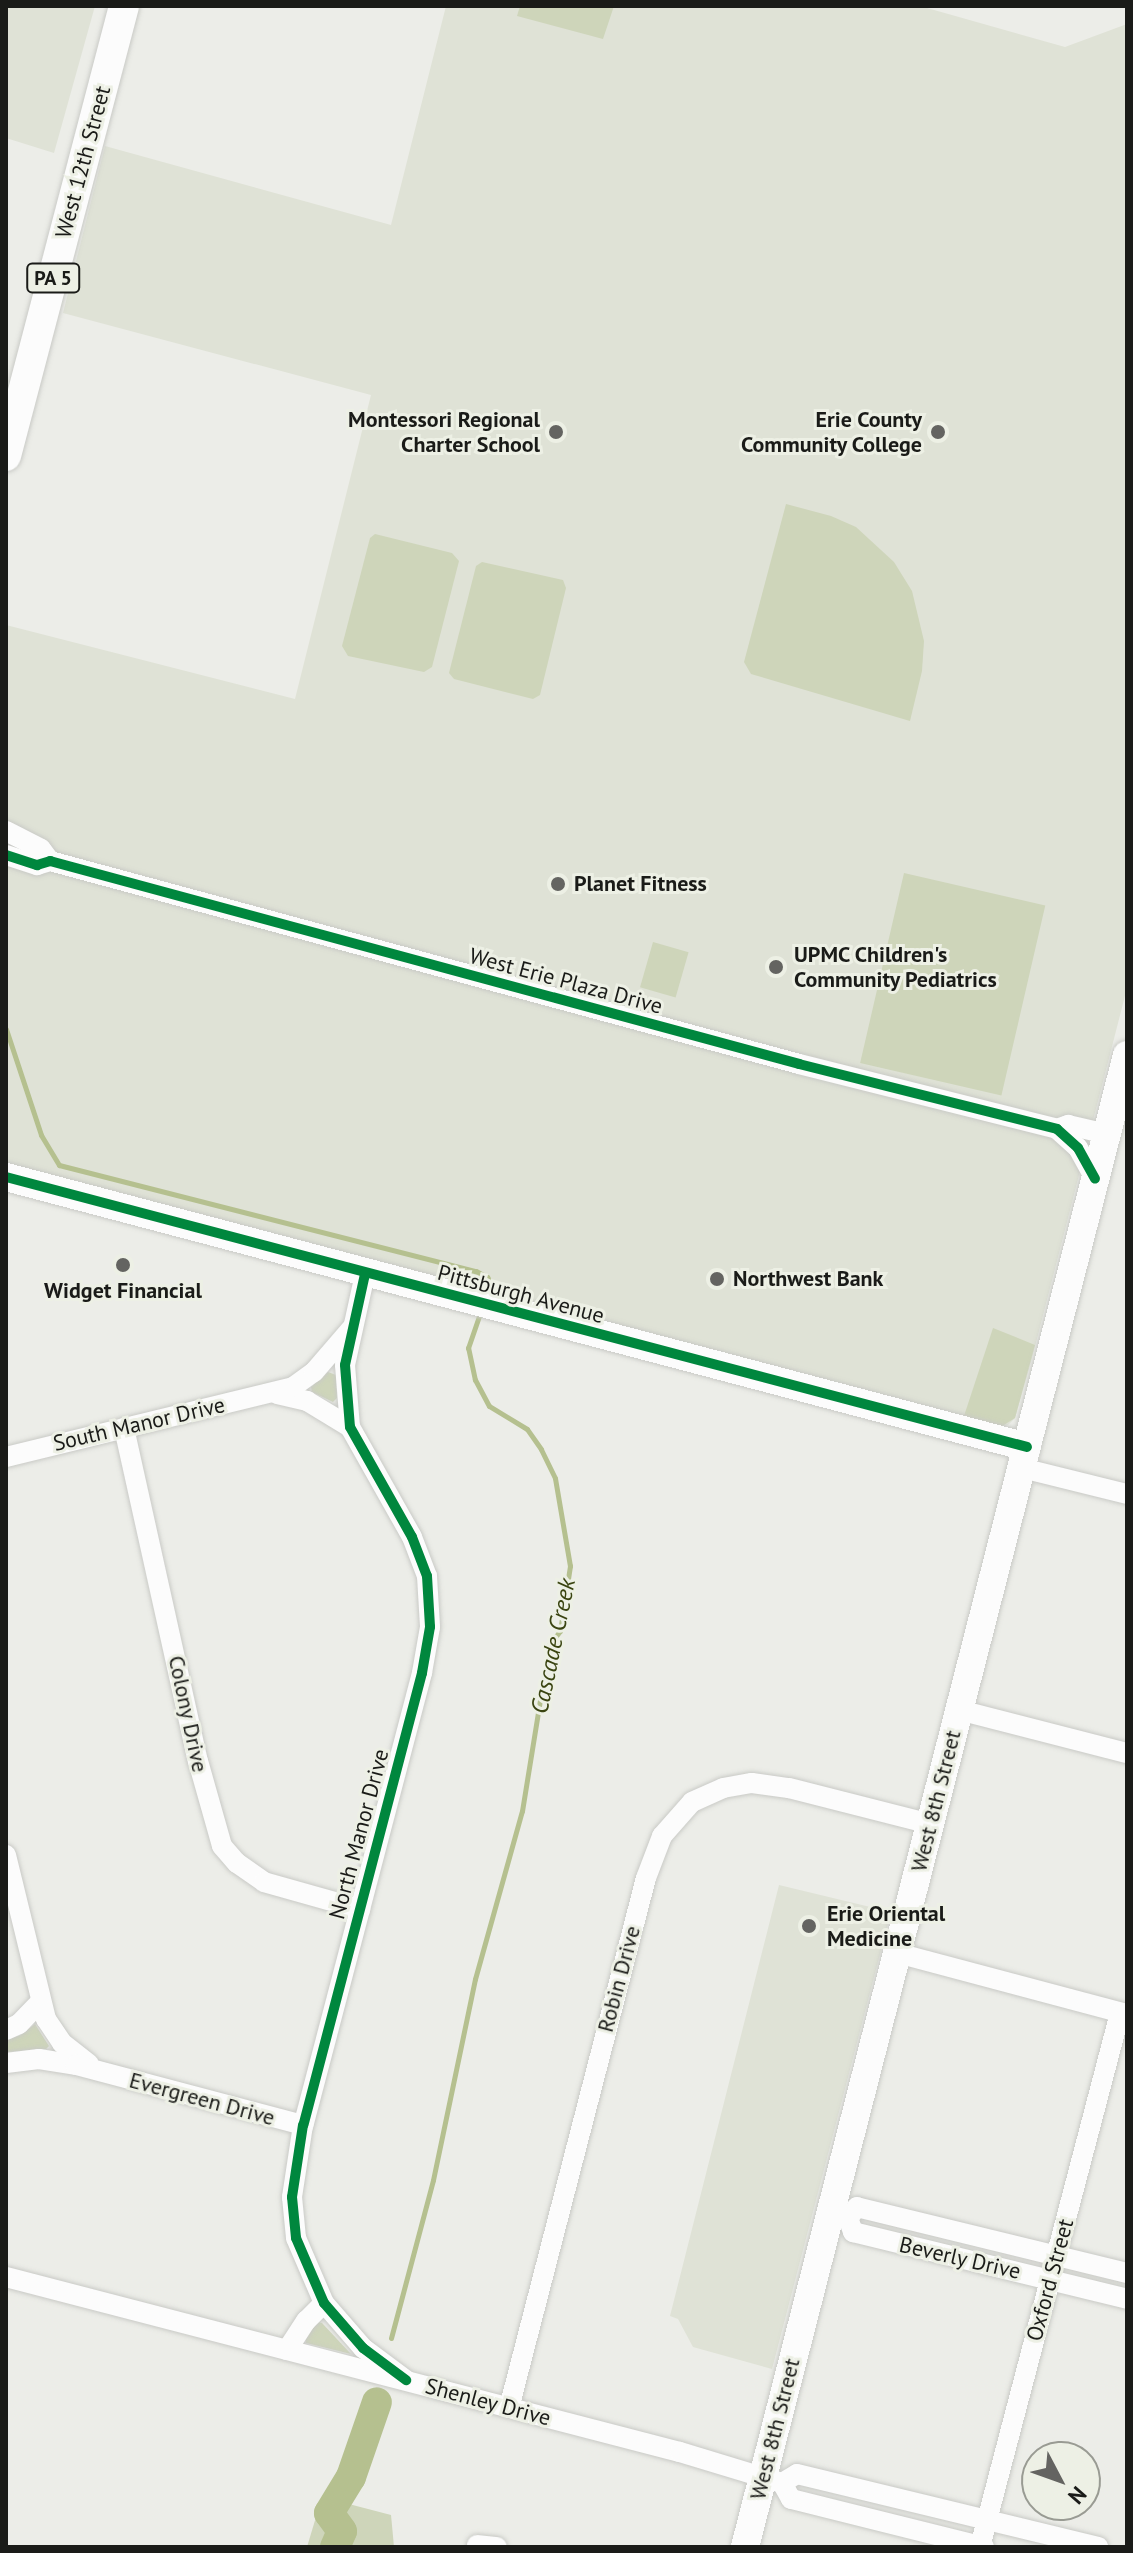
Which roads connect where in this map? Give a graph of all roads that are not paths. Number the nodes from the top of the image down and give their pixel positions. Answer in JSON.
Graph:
{"nodes":[{"id":1,"x":124,"y":6,"type":"edge"},
{"id":2,"x":6,"y":456,"type":"edge"},
{"id":3,"x":6,"y":831,"type":"edge"},
{"id":4,"x":6,"y":855,"type":"edge"},
{"id":5,"x":50,"y":861,"type":"junction"},
{"id":6,"x":1127,"y":1055,"type":"edge"},
{"id":7,"x":1057,"y":1129,"type":"junction"},
{"id":8,"x":1107,"y":1134,"type":"junction"},
{"id":9,"x":6,"y":1177,"type":"edge"},
{"id":10,"x":1095,"y":1179,"type":"junction"},
{"id":11,"x":365,"y":1274,"type":"junction"},
{"id":12,"x":351,"y":1329,"type":"junction"},
{"id":13,"x":273,"y":1394,"type":"junction"},
{"id":14,"x":350,"y":1427,"type":"junction"},
{"id":15,"x":124,"y":1428,"type":"junction"},
{"id":16,"x":6,"y":1457,"type":"edge"},
{"id":17,"x":1024,"y":1458,"type":"junction"},
{"id":18,"x":1127,"y":1494,"type":"edge"},
{"id":19,"x":959,"y":1710,"type":"junction"},
{"id":20,"x":1127,"y":1753,"type":"edge"},
{"id":21,"x":930,"y":1824,"type":"junction"},
{"id":22,"x":6,"y":1855,"type":"edge"},
{"id":23,"x":360,"y":1909,"type":"junction"},
{"id":24,"x":897,"y":1953,"type":"junction"},
{"id":25,"x":40,"y":2002,"type":"junction"},
{"id":26,"x":1124,"y":2013,"type":"edge"},
{"id":27,"x":6,"y":2030,"type":"edge"},
{"id":28,"x":6,"y":2063,"type":"edge"},
{"id":29,"x":101,"y":2072,"type":"junction"},
{"id":30,"x":303,"y":2125,"type":"junction"},
{"id":31,"x":840,"y":2215,"type":"junction"},
{"id":32,"x":1057,"y":2255,"type":"junction"},
{"id":33,"x":1127,"y":2273,"type":"edge"},
{"id":34,"x":6,"y":2277,"type":"edge"},
{"id":35,"x":1051,"y":2279,"type":"junction"},
{"id":36,"x":1127,"y":2299,"type":"edge"},
{"id":37,"x":324,"y":2303,"type":"junction"},
{"id":38,"x":287,"y":2350,"type":"junction"},
{"id":39,"x":406,"y":2380,"type":"junction"},
{"id":40,"x":509,"y":2408,"type":"junction"},
{"id":41,"x":772,"y":2480,"type":"junction"},
{"id":42,"x":987,"y":2519,"type":"junction"},
{"id":43,"x":745,"y":2547,"type":"edge"},
{"id":44,"x":981,"y":2547,"type":"edge"},
{"id":45,"x":1098,"y":2547,"type":"edge"}],
"edges":[{"from":1,"to":2,"type":"main road","name":"West 12th Street","number":"PA 5"},
{"from":3,"to":5,"type":"street","name":"West Erie Plaza Drive"},
{"from":4,"to":5,"type":"street","name":"West Erie Plaza Drive"},
{"from":5,"to":7,"type":"street","name":"West Erie Plaza Drive"},
{"from":6,"to":8,"type":"main road","name":"West 8th Street"},
{"from":7,"to":8,"type":"street","name":"West Erie Plaza Drive"},
{"from":7,"to":10,"type":"street"},
{"from":8,"to":10,"type":"main road","name":"West 8th Street"},
{"from":9,"to":11,"type":"main road","name":"Pittsburgh Avenue"},
{"from":10,"to":17,"type":"main road","name":"West 8th Street"},
{"from":11,"to":12,"type":"street","name":"North Manor Drive"},
{"from":11,"to":17,"type":"main road","name":"Pittsburgh Avenue"},
{"from":12,"to":13,"type":"street","name":"South Manor Drive"},
{"from":12,"to":14,"type":"street","name":"North Manor Drive"},
{"from":13,"to":14,"type":"street","name":"South Manor Drive"},
{"from":13,"to":15,"type":"street","name":"South Manor Drive"},
{"from":14,"to":23,"type":"street","name":"North Manor Drive"},
{"from":15,"to":16,"type":"street","name":"South Manor Drive"},
{"from":15,"to":23,"type":"street","name":"Colony Drive"},
{"from":17,"to":18,"type":"street","name":"Pittsburgh Avenue"},
{"from":17,"to":19,"type":"main road","name":"West 8th Street"},
{"from":19,"to":20,"type":"street"},
{"from":19,"to":21,"type":"main road","name":"West 8th Street"},
{"from":21,"to":24,"type":"main road","name":"West 8th Street"},
{"from":21,"to":40,"type":"street","name":"Robin Drive"},
{"from":22,"to":25,"type":"street","name":"Evergreen Drive"},
{"from":23,"to":30,"type":"street","name":"North Manor Drive"},
{"from":24,"to":26,"type":"street"},
{"from":24,"to":31,"type":"main road","name":"West 8th Street"},
{"from":25,"to":27,"type":"street"},
{"from":25,"to":29,"type":"street","name":"Evergreen Drive"},
{"from":26,"to":32,"type":"street","name":"Oxford Street"},
{"from":28,"to":29,"type":"street","name":"Evergreen Drive"},
{"from":29,"to":30,"type":"street","name":"Evergreen Drive"},
{"from":30,"to":37,"type":"street","name":"North Manor Drive"},
{"from":31,"to":32,"type":"street","name":"Beverly Drive"},
{"from":31,"to":35,"type":"street","name":"Beverly Drive"},
{"from":31,"to":41,"type":"main road","name":"West 8th Street"},
{"from":32,"to":33,"type":"street","name":"Beverly Drive"},
{"from":32,"to":35,"type":"street","name":"Oxford Street"},
{"from":34,"to":38,"type":"street","name":"Shenley Drive"},
{"from":35,"to":36,"type":"street","name":"Beverly Drive"},
{"from":35,"to":42,"type":"street","name":"Oxford Street"},
{"from":37,"to":38,"type":"street"},
{"from":37,"to":39,"type":"street","name":"North Manor Drive"},
{"from":38,"to":39,"type":"street","name":"Shenley Drive"},
{"from":39,"to":40,"type":"street","name":"Shenley Drive"},
{"from":40,"to":41,"type":"street","name":"Shenley Drive"},
{"from":41,"to":42,"type":"street","name":"Shenley Drive"},
{"from":41,"to":43,"type":"main road","name":"West 8th Street"},
{"from":41,"to":44,"type":"street","name":"Shenley Drive"},
{"from":42,"to":44,"type":"street","name":"Oxford Street"},
{"from":42,"to":45,"type":"street","name":"Shenley Drive"}]}
